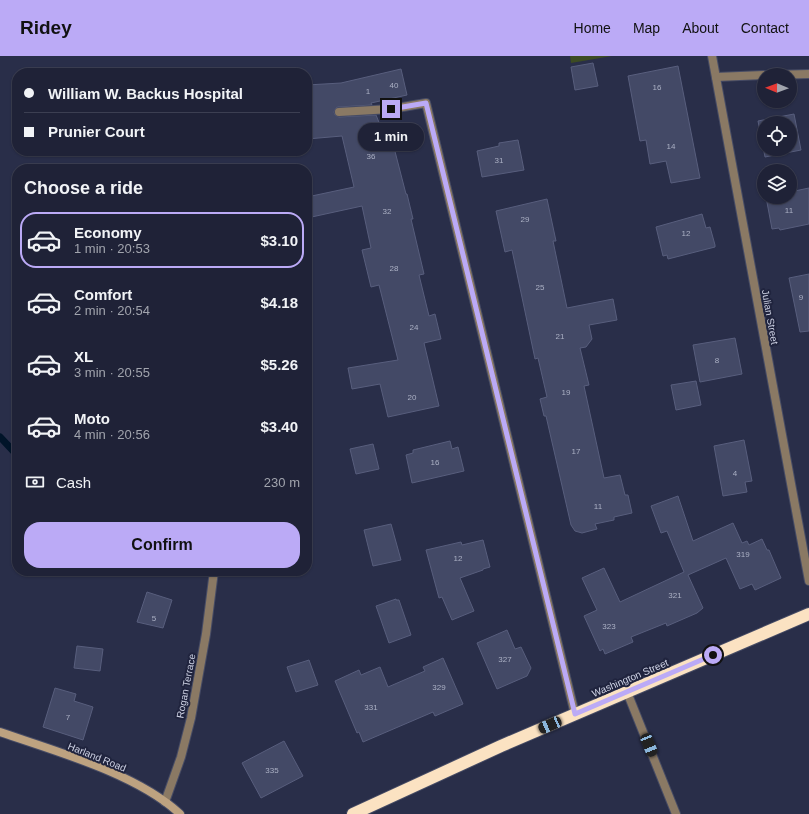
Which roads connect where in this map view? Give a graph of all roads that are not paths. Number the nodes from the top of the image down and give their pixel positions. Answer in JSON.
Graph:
{"nodes":[{"id":1,"x":712,"y":56,"type":"edge"},
{"id":2,"x":797,"y":74,"type":"edge"},
{"id":3,"x":809,"y":74,"type":"edge"},
{"id":4,"x":757,"y":75,"type":"edge"},
{"id":5,"x":716,"y":77,"type":"junction"},
{"id":6,"x":338,"y":112,"type":"dead end"},
{"id":7,"x":213,"y":576,"type":"edge"},
{"id":8,"x":809,"y":582,"type":"edge"},
{"id":9,"x":809,"y":614,"type":"edge"},
{"id":10,"x":627,"y":692,"type":"junction"},
{"id":11,"x":575,"y":714,"type":"junction"},
{"id":12,"x":0,"y":732,"type":"edge"},
{"id":13,"x":391,"y":796,"type":"junction"},
{"id":14,"x":165,"y":802,"type":"junction"},
{"id":15,"x":180,"y":814,"type":"edge"},
{"id":16,"x":353,"y":814,"type":"edge"},
{"id":17,"x":376,"y":814,"type":"edge"},
{"id":18,"x":676,"y":814,"type":"edge"}],
"edges":[{"from":1,"to":5,"type":"street","name":"Julian Street"},
{"from":2,"to":3,"type":"street"},
{"from":4,"to":5,"type":"street"},
{"from":5,"to":8,"type":"street","name":"Julian Street"},
{"from":6,"to":11,"type":"street"},
{"from":7,"to":14,"type":"street","name":"Rogan Terrace"},
{"from":9,"to":10,"type":"highway","name":"Washington Street"},
{"from":10,"to":11,"type":"highway","name":"Washington Street"},
{"from":10,"to":18,"type":"street"},
{"from":11,"to":13,"type":"highway","name":"Washington Street"},
{"from":12,"to":14,"type":"main road","name":"Harland Road"},
{"from":13,"to":16,"type":"highway","name":"Washington Street"},
{"from":13,"to":17,"type":"highway"},
{"from":14,"to":15,"type":"main road","name":"Harland Road"}]}
